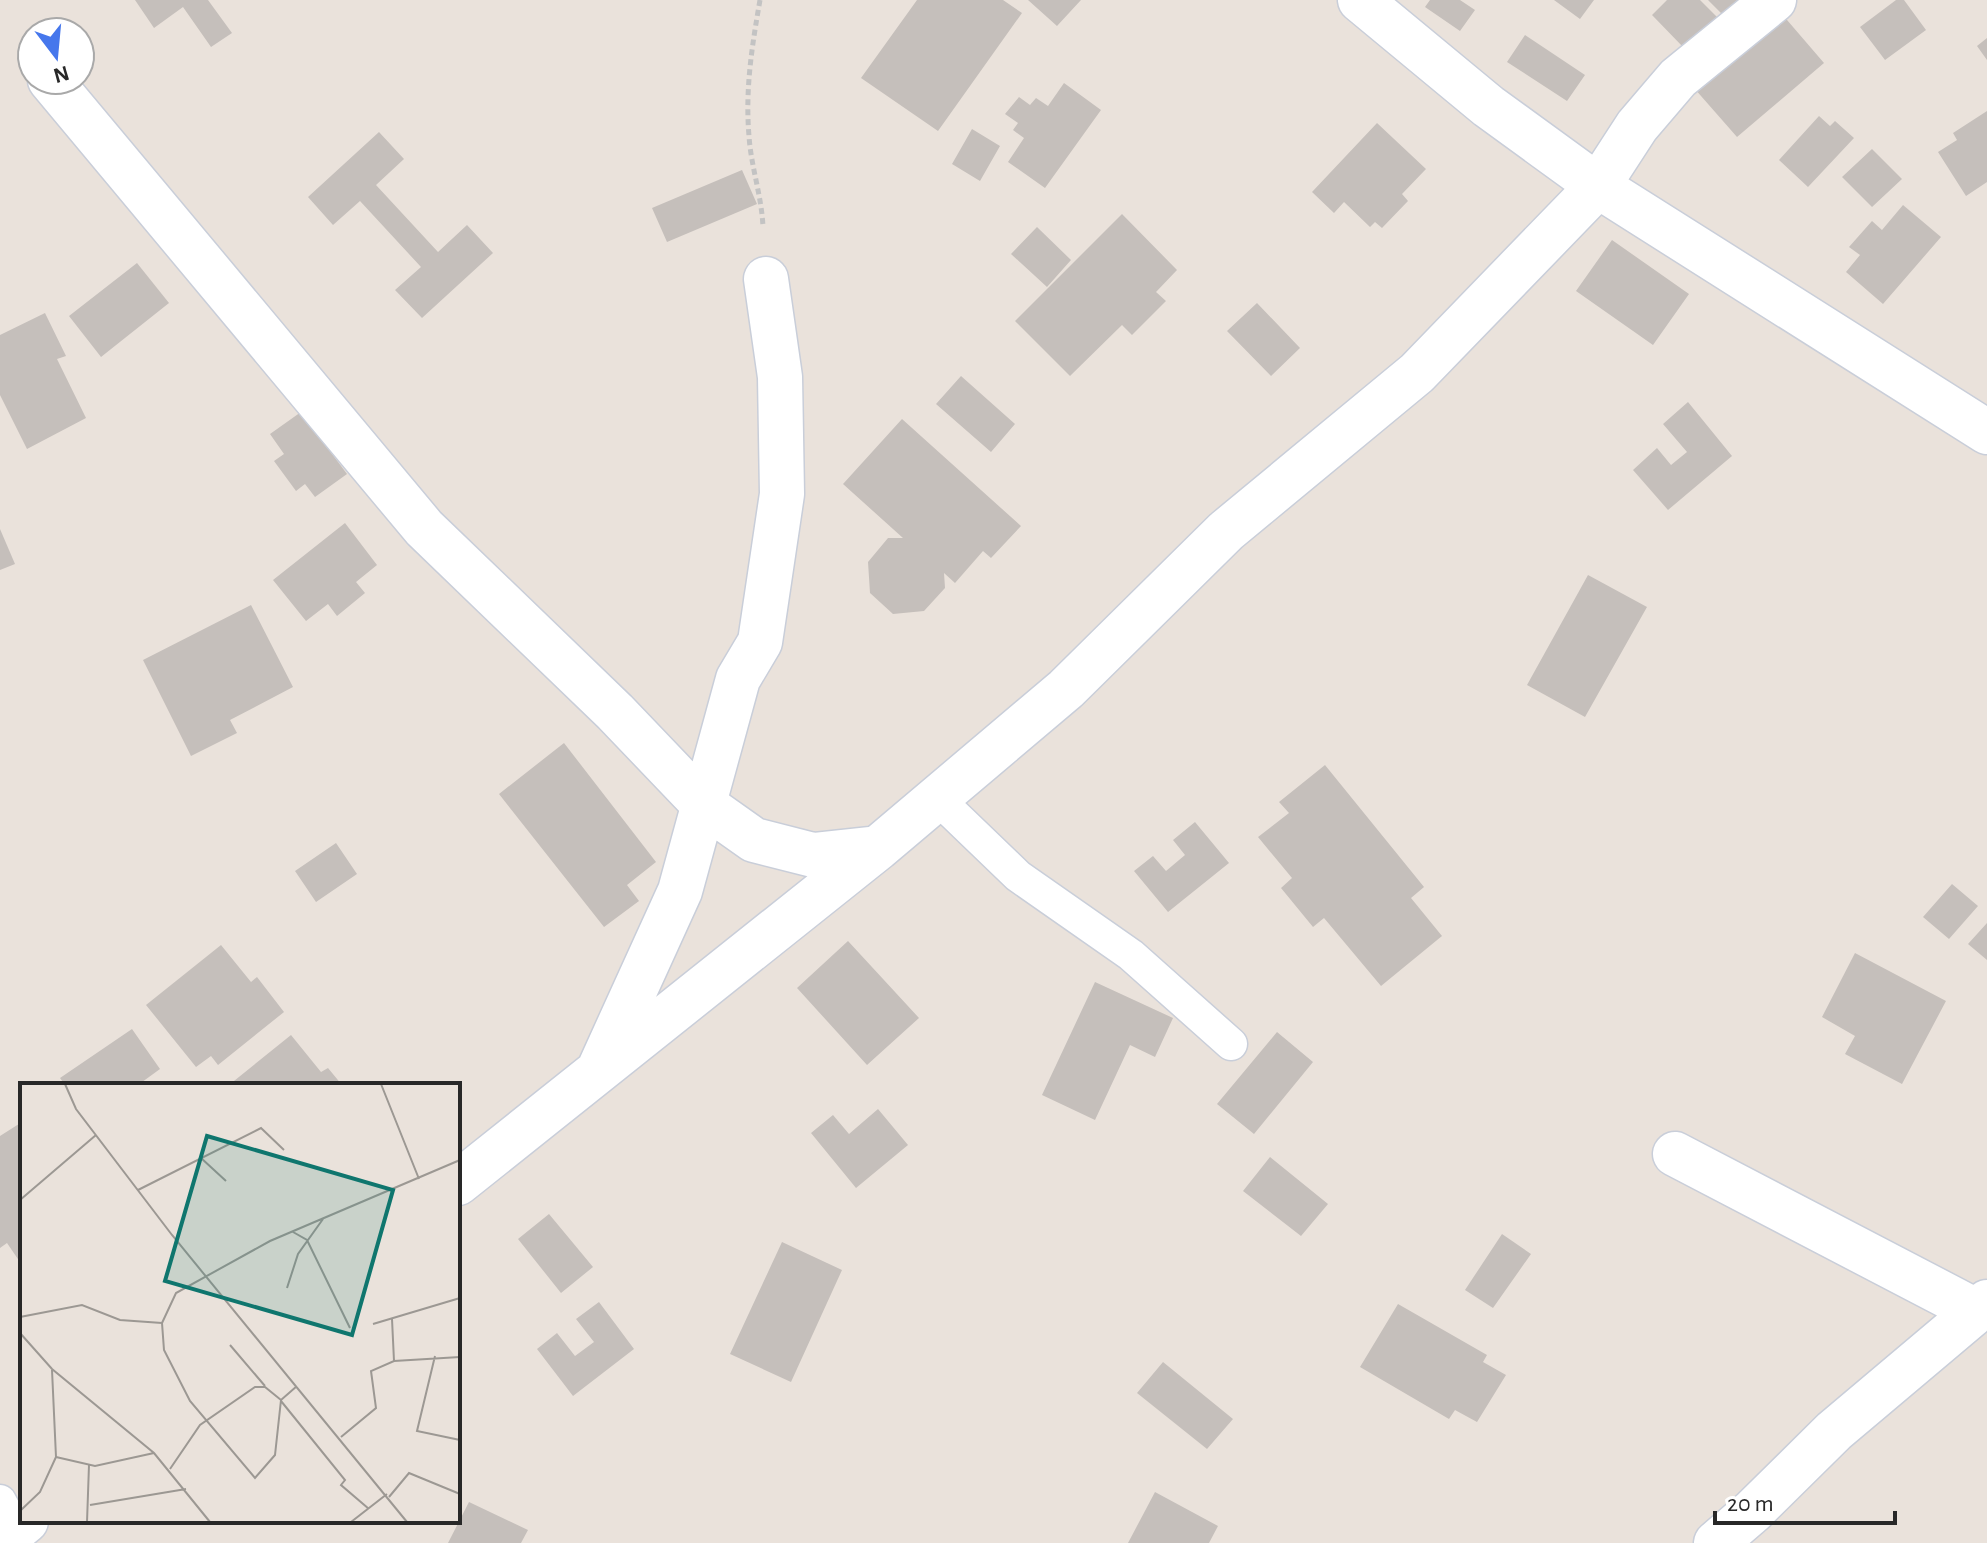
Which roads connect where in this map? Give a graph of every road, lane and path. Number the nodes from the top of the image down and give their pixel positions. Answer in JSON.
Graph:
{"nodes":[{"id":1,"x":760,"y":0,"type":"edge"},
{"id":2,"x":1360,"y":0,"type":"edge"},
{"id":3,"x":1774,"y":0,"type":"edge"},
{"id":4,"x":63,"y":96,"type":"edge"},
{"id":5,"x":1598,"y":186,"type":"junction"},
{"id":6,"x":766,"y":279,"type":"joint"},
{"id":7,"x":1987,"y":432,"type":"edge"},
{"id":8,"x":938,"y":799,"type":"junction"},
{"id":9,"x":703,"y":804,"type":"junction"},
{"id":10,"x":878,"y":848,"type":"junction"},
{"id":11,"x":1231,"y":1044,"type":"dead end"},
{"id":12,"x":598,"y":1073,"type":"junction"},
{"id":13,"x":1675,"y":1154,"type":"dead end"},
{"id":14,"x":460,"y":1181,"type":"edge"},
{"id":15,"x":1982,"y":1306,"type":"edge"},
{"id":16,"x":1716,"y":1543,"type":"edge"}],
"edges":[{"from":1,"to":6,"type":"path"},
{"from":2,"to":5,"type":"street"},
{"from":3,"to":5,"type":"street"},
{"from":4,"to":9,"type":"street"},
{"from":5,"to":7,"type":"street"},
{"from":5,"to":8,"type":"street"},
{"from":6,"to":9,"type":"street"},
{"from":8,"to":10,"type":"street"},
{"from":8,"to":11,"type":"lane"},
{"from":9,"to":10,"type":"street"},
{"from":9,"to":12,"type":"street"},
{"from":10,"to":12,"type":"street"},
{"from":12,"to":14,"type":"street"},
{"from":13,"to":15,"type":"street"},
{"from":15,"to":16,"type":"street"}]}
